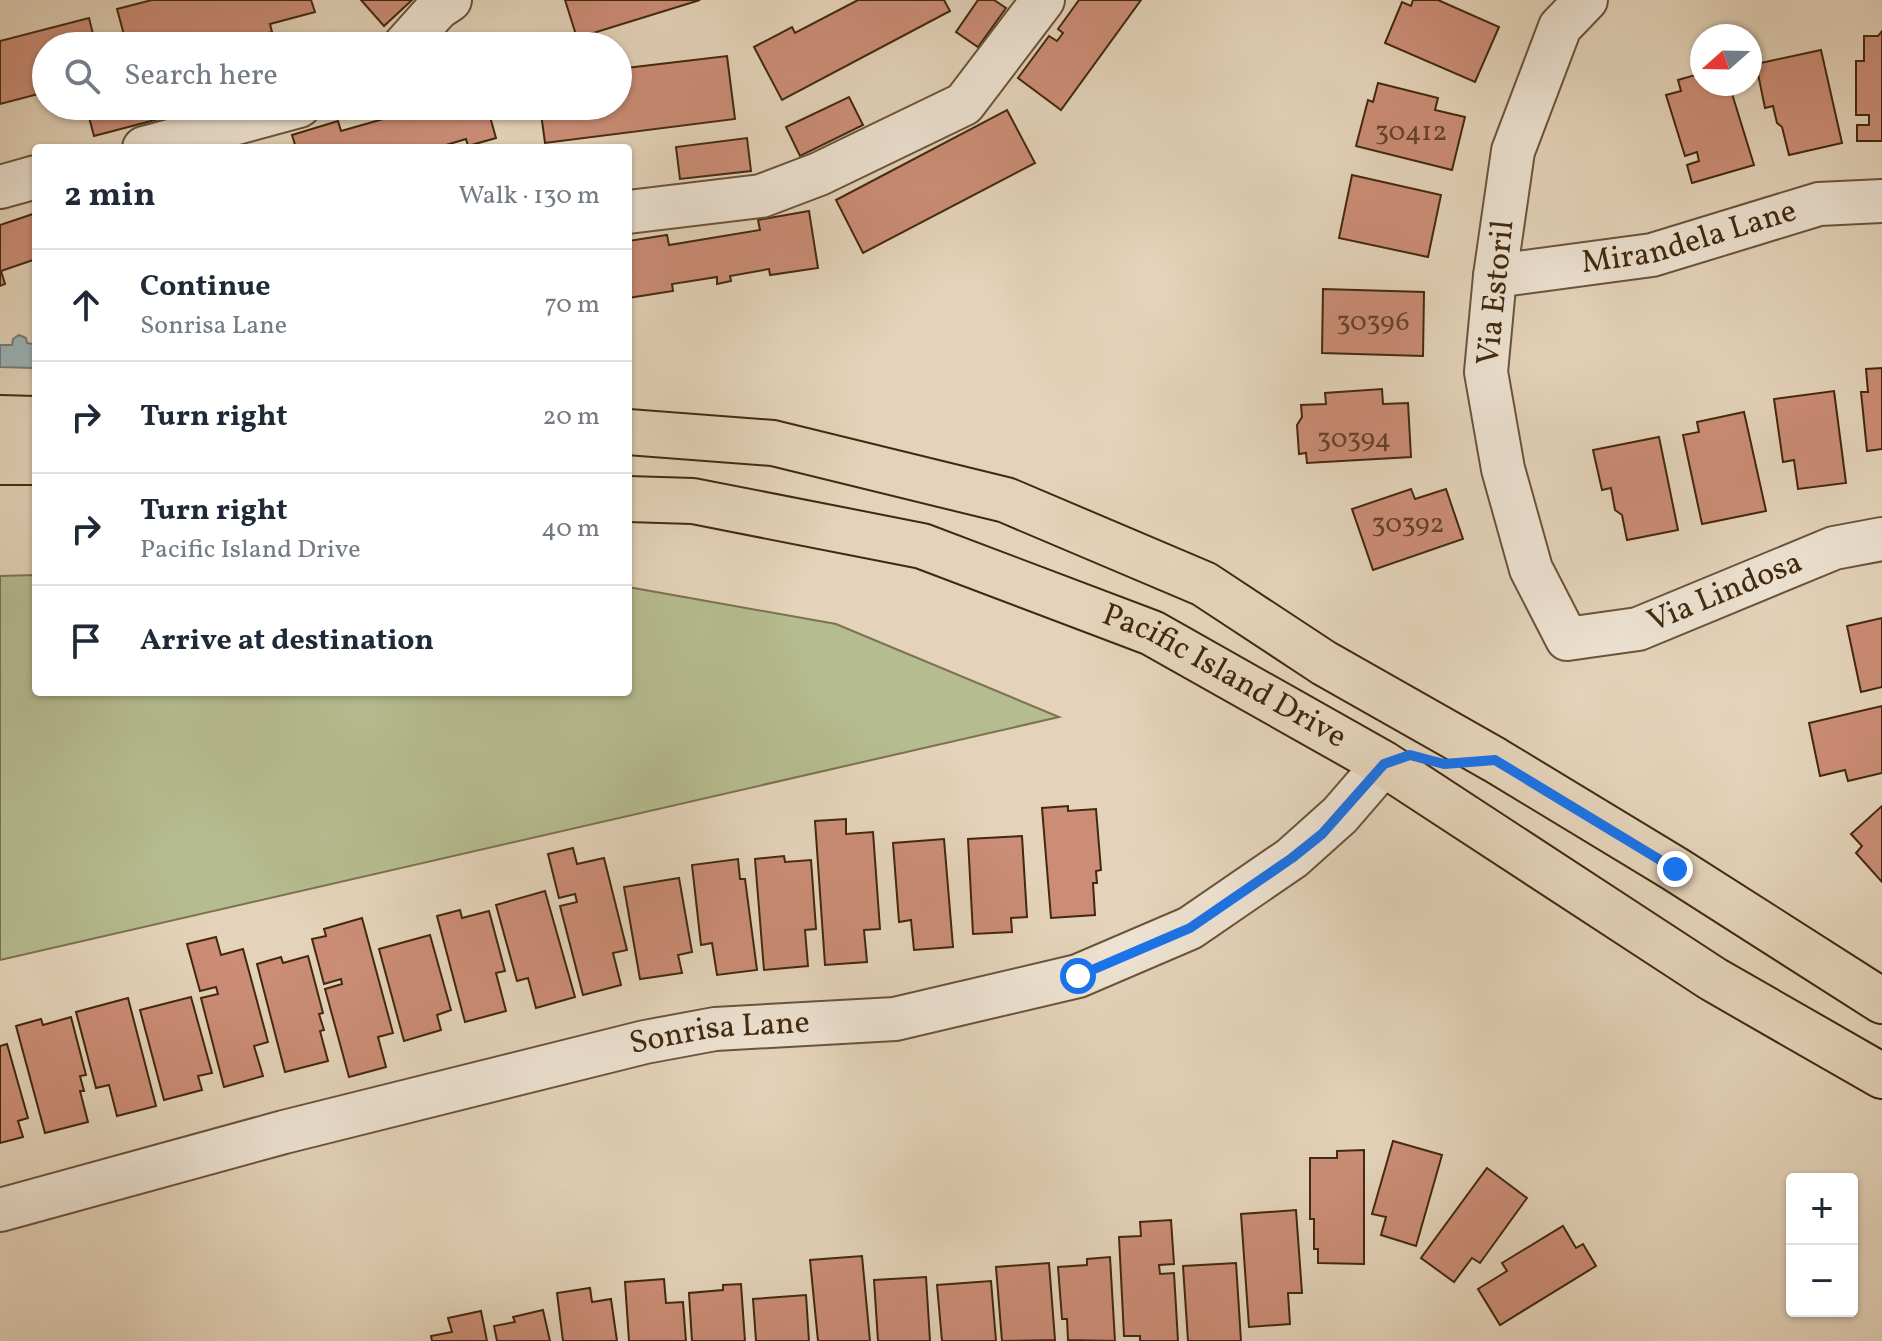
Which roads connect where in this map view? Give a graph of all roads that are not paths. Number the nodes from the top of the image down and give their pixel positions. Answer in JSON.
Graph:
{"nodes":[{"id":1,"x":450,"y":0,"type":"edge"},
{"id":2,"x":1043,"y":0,"type":"edge"},
{"id":3,"x":1586,"y":0,"type":"edge"},
{"id":4,"x":417,"y":32,"type":"edge"},
{"id":5,"x":247,"y":120,"type":"edge"},
{"id":6,"x":159,"y":144,"type":"edge"},
{"id":7,"x":32,"y":178,"type":"edge"},
{"id":8,"x":0,"y":187,"type":"edge"},
{"id":9,"x":1882,"y":201,"type":"edge"},
{"id":10,"x":632,"y":212,"type":"edge"},
{"id":11,"x":1495,"y":276,"type":"junction"},
{"id":12,"x":0,"y":418,"type":"edge"},
{"id":13,"x":32,"y":419,"type":"edge"},
{"id":14,"x":632,"y":432,"type":"edge"},
{"id":15,"x":0,"y":462,"type":"edge"},
{"id":16,"x":32,"y":462,"type":"edge"},
{"id":17,"x":0,"y":490,"type":"edge"},
{"id":18,"x":32,"y":490,"type":"edge"},
{"id":19,"x":632,"y":499,"type":"edge"},
{"id":20,"x":1882,"y":539,"type":"edge"},
{"id":21,"x":1567,"y":639,"type":"joint"},
{"id":22,"x":1324,"y":663,"type":"junction"},
{"id":23,"x":1495,"y":760,"type":"junction"},
{"id":24,"x":1384,"y":764,"type":"junction"},
{"id":25,"x":1882,"y":1001,"type":"edge"},
{"id":26,"x":1882,"y":1076,"type":"edge"},
{"id":27,"x":0,"y":1210,"type":"edge"}],
"edges":[{"from":1,"to":4,"type":"street"},
{"from":2,"to":10,"type":"street"},
{"from":3,"to":11,"type":"street","name":"Via Estoril"},
{"from":5,"to":6,"type":"street"},
{"from":7,"to":8,"type":"street"},
{"from":9,"to":11,"type":"street","name":"Mirandela Lane"},
{"from":11,"to":21,"type":"street","name":"Via Estoril"},
{"from":12,"to":13,"type":"main road"},
{"from":14,"to":22,"type":"main road","name":"Pacific Island Drive"},
{"from":15,"to":16,"type":"main road"},
{"from":17,"to":18,"type":"main road"},
{"from":19,"to":24,"type":"main road","name":"Pacific Island Drive"},
{"from":20,"to":21,"type":"street","name":"Via Lindosa"},
{"from":22,"to":23,"type":"main road","name":"Pacific Island Drive"},
{"from":22,"to":24,"type":"main road"},
{"from":23,"to":24,"type":"main road"},
{"from":23,"to":25,"type":"main road","name":"Pacific Island Drive"},
{"from":24,"to":26,"type":"main road","name":"Pacific Island Drive"},
{"from":24,"to":27,"type":"street","name":"Sonrisa Lane"}]}
